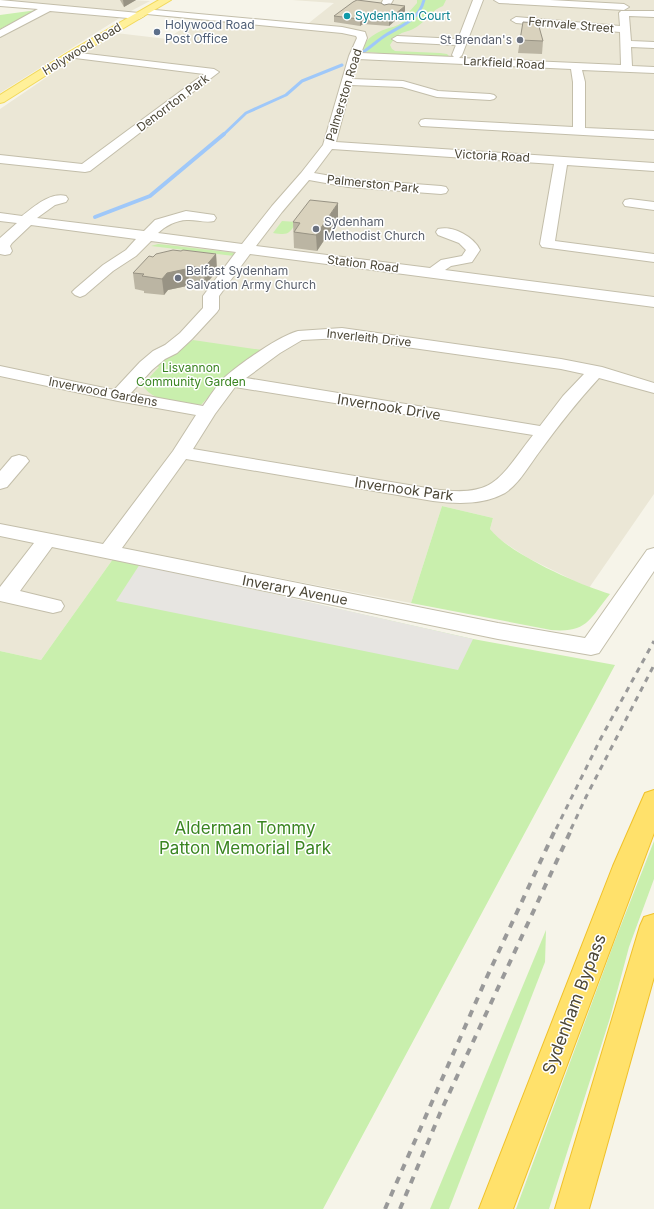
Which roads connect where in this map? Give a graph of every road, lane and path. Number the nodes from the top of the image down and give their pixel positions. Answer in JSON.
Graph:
{"nodes":[{"id":1,"x":166,"y":0,"type":"edge"},
{"id":2,"x":478,"y":0,"type":"edge"},
{"id":3,"x":500,"y":0,"type":"edge"},
{"id":4,"x":0,"y":3,"type":"edge"},
{"id":5,"x":49,"y":7,"type":"junction"},
{"id":6,"x":624,"y":7,"type":"edge"},
{"id":7,"x":143,"y":13,"type":"junction"},
{"id":8,"x":654,"y":14,"type":"edge"},
{"id":9,"x":516,"y":20,"type":"dead end"},
{"id":10,"x":625,"y":29,"type":"junction"},
{"id":11,"x":0,"y":34,"type":"edge"},
{"id":12,"x":397,"y":39,"type":"dead end"},
{"id":13,"x":462,"y":42,"type":"junction"},
{"id":14,"x":627,"y":44,"type":"junction"},
{"id":15,"x":654,"y":45,"type":"edge"},
{"id":16,"x":71,"y":55,"type":"junction"},
{"id":17,"x":354,"y":56,"type":"junction"},
{"id":18,"x":455,"y":61,"type":"junction"},
{"id":19,"x":576,"y":66,"type":"junction"},
{"id":20,"x":627,"y":69,"type":"junction"},
{"id":21,"x":654,"y":70,"type":"edge"},
{"id":22,"x":346,"y":82,"type":"junction"},
{"id":23,"x":490,"y":96,"type":"dead end"},
{"id":24,"x":0,"y":100,"type":"edge"},
{"id":25,"x":425,"y":123,"type":"dead end"},
{"id":26,"x":495,"y":127,"type":"junction"},
{"id":27,"x":579,"y":131,"type":"junction"},
{"id":28,"x":654,"y":135,"type":"edge"},
{"id":29,"x":329,"y":145,"type":"junction"},
{"id":30,"x":492,"y":156,"type":"junction"},
{"id":31,"x":0,"y":159,"type":"edge"},
{"id":32,"x":561,"y":160,"type":"junction"},
{"id":33,"x":654,"y":167,"type":"edge"},
{"id":34,"x":306,"y":176,"type":"junction"},
{"id":35,"x":441,"y":190,"type":"dead end"},
{"id":36,"x":61,"y":199,"type":"dead end"},
{"id":37,"x":630,"y":203,"type":"dead end"},
{"id":38,"x":654,"y":206,"type":"edge"},
{"id":39,"x":0,"y":217,"type":"edge"},
{"id":40,"x":209,"y":218,"type":"dead end"},
{"id":41,"x":27,"y":220,"type":"junction"},
{"id":42,"x":442,"y":232,"type":"dead end"},
{"id":43,"x":148,"y":236,"type":"junction"},
{"id":44,"x":246,"y":249,"type":"junction"},
{"id":45,"x":5,"y":251,"type":"dead end"},
{"id":46,"x":654,"y":258,"type":"edge"},
{"id":47,"x":434,"y":273,"type":"junction"},
{"id":48,"x":106,"y":288,"type":"dead end"},
{"id":49,"x":654,"y":302,"type":"edge"},
{"id":50,"x":0,"y":371,"type":"edge"},
{"id":51,"x":596,"y":371,"type":"junction"},
{"id":52,"x":232,"y":381,"type":"junction"},
{"id":53,"x":654,"y":388,"type":"edge"},
{"id":54,"x":118,"y":396,"type":"junction"},
{"id":55,"x":207,"y":412,"type":"junction"},
{"id":56,"x":546,"y":432,"type":"junction"},
{"id":57,"x":181,"y":453,"type":"junction"},
{"id":58,"x":19,"y":461,"type":"dead end"},
{"id":59,"x":0,"y":483,"type":"edge"},
{"id":60,"x":0,"y":530,"type":"edge"},
{"id":61,"x":47,"y":540,"type":"junction"},
{"id":62,"x":108,"y":552,"type":"junction"},
{"id":63,"x":654,"y":555,"type":"edge"},
{"id":64,"x":3,"y":594,"type":"edge"},
{"id":65,"x":53,"y":606,"type":"dead end"},
{"id":66,"x":654,"y":800,"type":"edge"},
{"id":67,"x":654,"y":926,"type":"edge"},
{"id":68,"x":576,"y":1204,"type":"edge"},
{"id":69,"x":496,"y":1209,"type":"edge"}],
"edges":[{"from":1,"to":7,"type":"main road","name":"Holywood Road"},
{"from":2,"to":13,"type":"street"},
{"from":3,"to":6,"type":"street"},
{"from":4,"to":5,"type":"street"},
{"from":5,"to":7,"type":"street"},
{"from":5,"to":11,"type":"street"},
{"from":6,"to":8,"type":"street"},
{"from":6,"to":10,"type":"street"},
{"from":7,"to":16,"type":"main road","name":"Holywood Road"},
{"from":7,"to":17,"type":"street","name":"Palmerston Road"},
{"from":9,"to":10,"type":"street","name":"Fernvale Street"},
{"from":10,"to":14,"type":"street"},
{"from":12,"to":13,"type":"street"},
{"from":13,"to":18,"type":"street"},
{"from":14,"to":15,"type":"street"},
{"from":14,"to":20,"type":"street"},
{"from":16,"to":24,"type":"main road","name":"Holywood Road"},
{"from":16,"to":31,"type":"street","name":"Denorrton Park"},
{"from":17,"to":18,"type":"street","name":"Larkfield Road"},
{"from":17,"to":22,"type":"street","name":"Palmerston Road"},
{"from":18,"to":19,"type":"street","name":"Larkfield Road"},
{"from":19,"to":20,"type":"street","name":"Larkfield Road"},
{"from":19,"to":27,"type":"street"},
{"from":20,"to":21,"type":"street","name":"Larkfield Road"},
{"from":22,"to":23,"type":"street"},
{"from":22,"to":29,"type":"street","name":"Palmerston Road"},
{"from":25,"to":26,"type":"street"},
{"from":26,"to":27,"type":"street"},
{"from":26,"to":30,"type":"street"},
{"from":27,"to":28,"type":"street"},
{"from":29,"to":30,"type":"street","name":"Victoria Road"},
{"from":29,"to":34,"type":"street","name":"Palmerston Road"},
{"from":30,"to":32,"type":"street","name":"Victoria Road"},
{"from":32,"to":33,"type":"street","name":"Victoria Road"},
{"from":32,"to":46,"type":"street"},
{"from":34,"to":35,"type":"street","name":"Palmerston Park"},
{"from":34,"to":44,"type":"street","name":"Palmerston Road"},
{"from":36,"to":41,"type":"street"},
{"from":37,"to":38,"type":"street"},
{"from":39,"to":41,"type":"street","name":"Station Road"},
{"from":40,"to":43,"type":"street"},
{"from":41,"to":43,"type":"street","name":"Station Road"},
{"from":41,"to":45,"type":"street"},
{"from":42,"to":47,"type":"street"},
{"from":43,"to":44,"type":"street","name":"Station Road"},
{"from":43,"to":48,"type":"street"},
{"from":44,"to":47,"type":"street","name":"Station Road"},
{"from":44,"to":54,"type":"street","name":"Palmerston Road"},
{"from":47,"to":49,"type":"street","name":"Station Road"},
{"from":50,"to":54,"type":"street","name":"Inverwood Gardens"},
{"from":51,"to":52,"type":"street","name":"Inverleith Drive"},
{"from":51,"to":53,"type":"street","name":"Inverleith Drive"},
{"from":51,"to":56,"type":"street","name":"Invernook Park"},
{"from":52,"to":55,"type":"street","name":"Inverleith Drive"},
{"from":52,"to":56,"type":"street","name":"Invernook Drive"},
{"from":54,"to":55,"type":"street","name":"Inverwood Gardens"},
{"from":55,"to":57,"type":"street","name":"Inverleith Drive"},
{"from":56,"to":57,"type":"street","name":"Invernook Park"},
{"from":57,"to":62,"type":"street","name":"Inverleith Drive"},
{"from":58,"to":59,"type":"street"},
{"from":60,"to":61,"type":"street","name":"Inverary Avenue"},
{"from":61,"to":62,"type":"street","name":"Inverary Avenue"},
{"from":61,"to":64,"type":"street"},
{"from":62,"to":63,"type":"street","name":"Inverary Avenue"},
{"from":64,"to":65,"type":"street"},
{"from":66,"to":69,"type":"highway","name":"Sydenham Bypass"},
{"from":67,"to":68,"type":"highway"}]}
